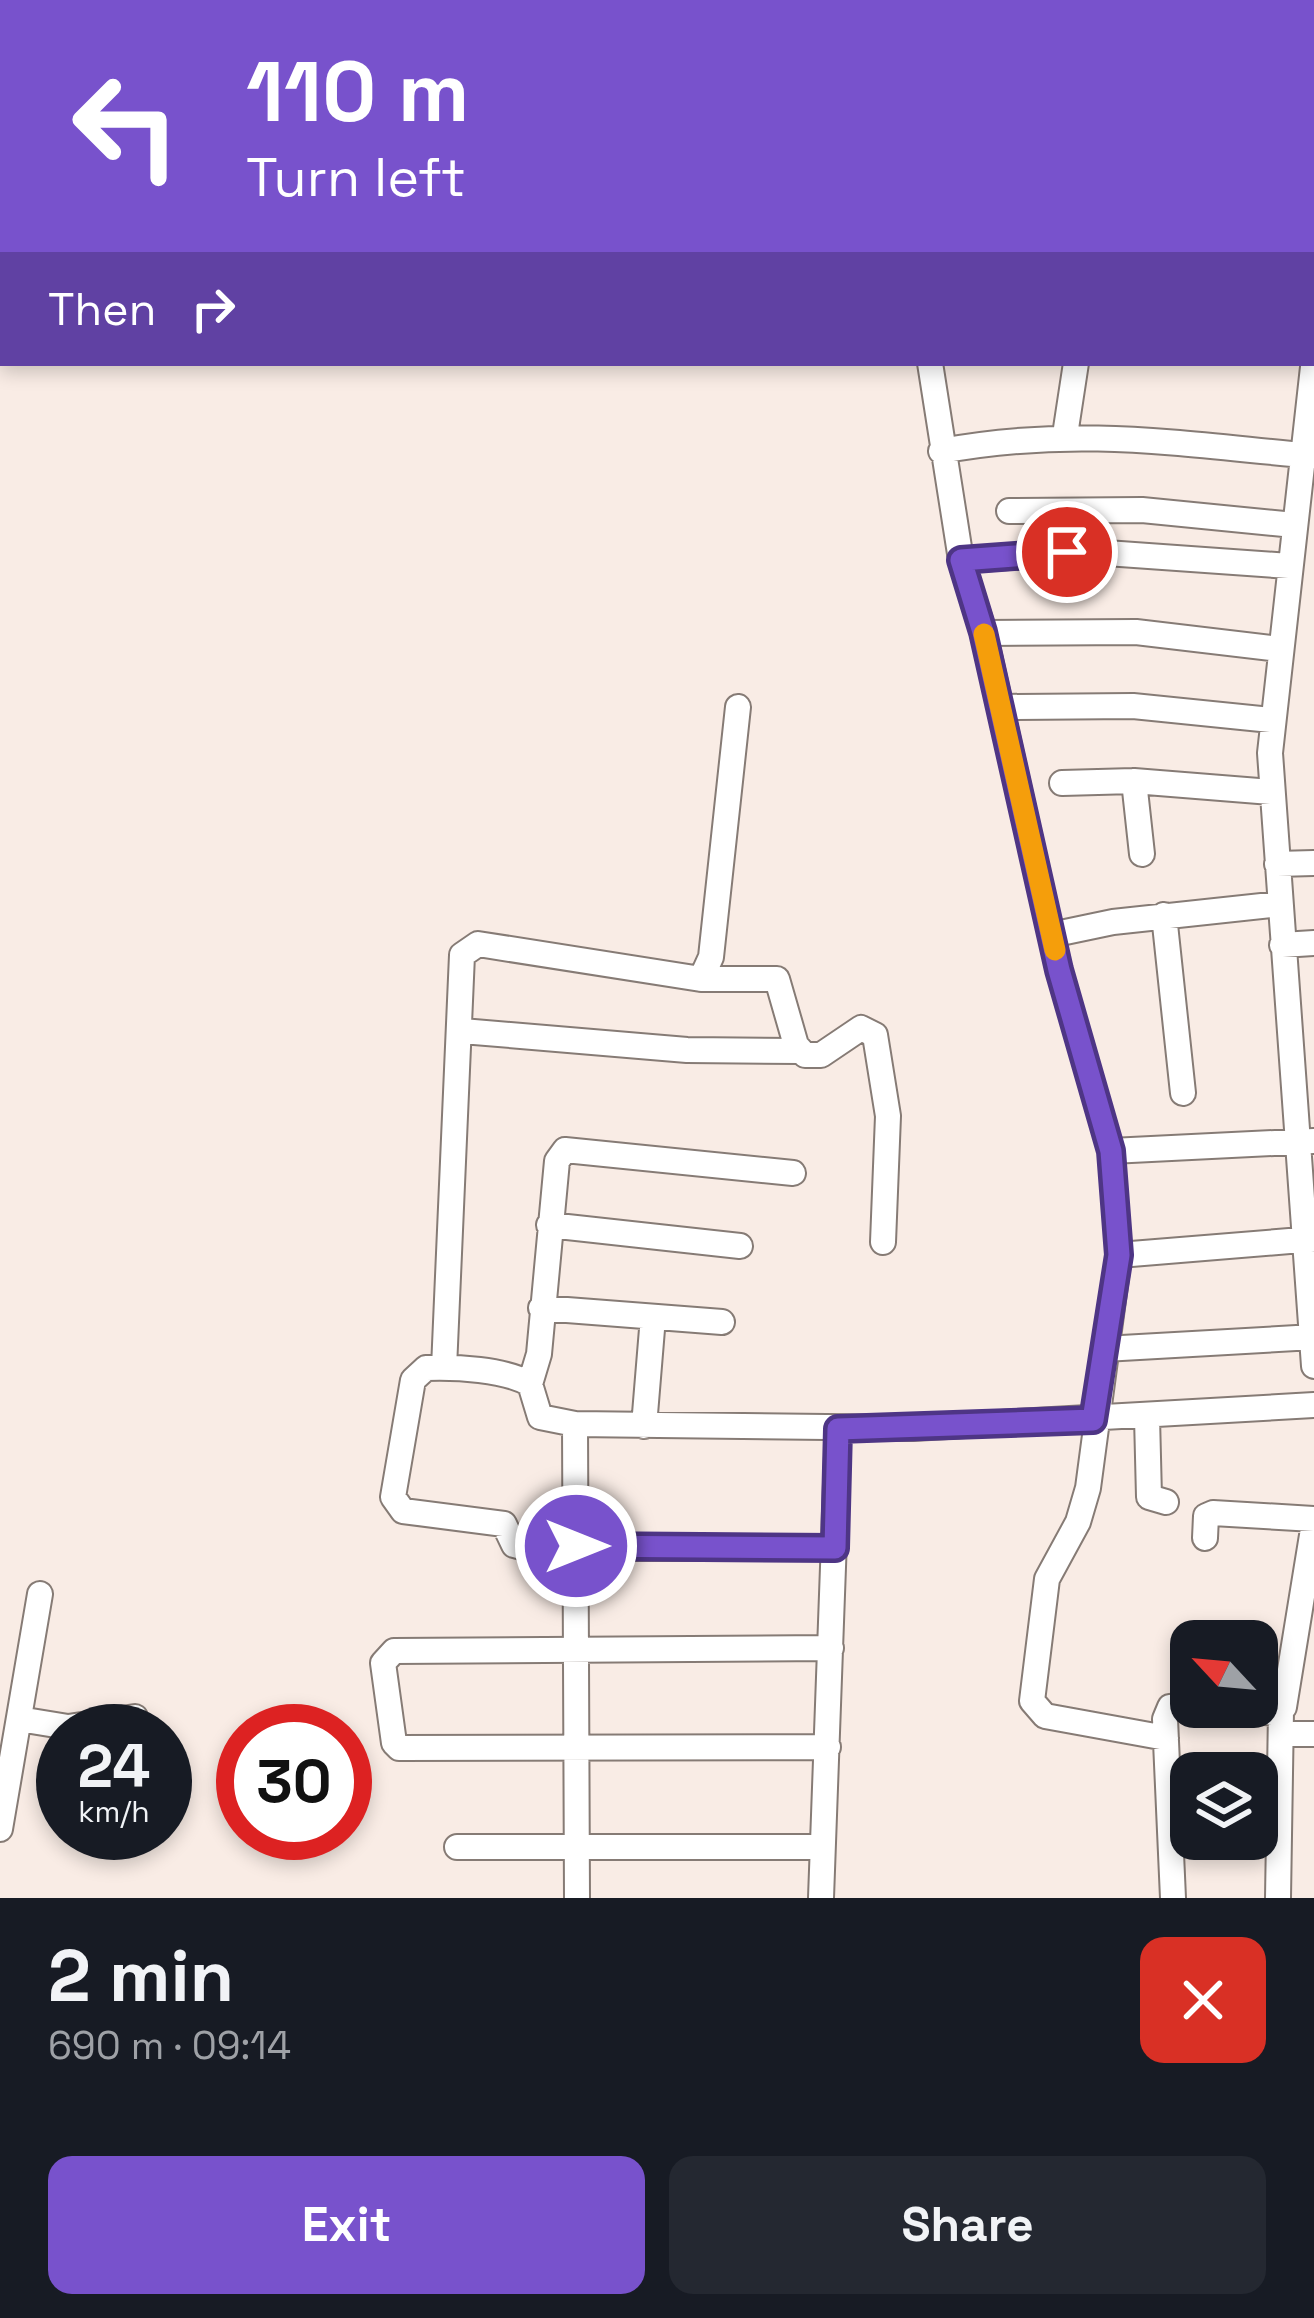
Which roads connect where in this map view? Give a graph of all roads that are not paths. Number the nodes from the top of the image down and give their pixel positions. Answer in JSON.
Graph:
{"nodes":[{"id":1,"x":930,"y":366,"type":"edge"},
{"id":2,"x":1076,"y":366,"type":"edge"},
{"id":3,"x":1314,"y":366,"type":"edge"},
{"id":4,"x":1065,"y":435,"type":"junction"},
{"id":5,"x":941,"y":451,"type":"junction"},
{"id":6,"x":1308,"y":455,"type":"edge"},
{"id":7,"x":1009,"y":512,"type":"dead end"},
{"id":8,"x":1186,"y":515,"type":"junction"},
{"id":9,"x":1294,"y":525,"type":"junction"},
{"id":10,"x":1185,"y":556,"type":"junction"},
{"id":11,"x":961,"y":560,"type":"junction"},
{"id":12,"x":1298,"y":561,"type":"edge"},
{"id":13,"x":983,"y":632,"type":"junction"},
{"id":14,"x":1280,"y":649,"type":"junction"},
{"id":15,"x":738,"y":706,"type":"dead end"},
{"id":16,"x":1000,"y":707,"type":"junction"},
{"id":17,"x":1271,"y":720,"type":"junction"},
{"id":18,"x":1134,"y":781,"type":"junction"},
{"id":19,"x":1062,"y":783,"type":"dead end"},
{"id":20,"x":1271,"y":792,"type":"junction"},
{"id":21,"x":1142,"y":854,"type":"dead end"},
{"id":22,"x":1314,"y":863,"type":"edge"},
{"id":23,"x":1276,"y":864,"type":"junction"},
{"id":24,"x":1280,"y":904,"type":"junction"},
{"id":25,"x":1164,"y":915,"type":"junction"},
{"id":26,"x":1052,"y":935,"type":"junction"},
{"id":27,"x":1314,"y":943,"type":"edge"},
{"id":28,"x":1282,"y":945,"type":"junction"},
{"id":29,"x":701,"y":979,"type":"junction"},
{"id":30,"x":462,"y":1030,"type":"junction"},
{"id":31,"x":800,"y":1051,"type":"junction"},
{"id":32,"x":1183,"y":1093,"type":"dead end"},
{"id":33,"x":1305,"y":1142,"type":"edge"},
{"id":34,"x":1111,"y":1151,"type":"junction"},
{"id":35,"x":793,"y":1173,"type":"dead end"},
{"id":36,"x":550,"y":1225,"type":"junction"},
{"id":37,"x":1309,"y":1239,"type":"edge"},
{"id":38,"x":883,"y":1242,"type":"dead end"},
{"id":39,"x":740,"y":1246,"type":"dead end"},
{"id":40,"x":1119,"y":1255,"type":"junction"},
{"id":41,"x":541,"y":1308,"type":"junction"},
{"id":42,"x":653,"y":1316,"type":"junction"},
{"id":43,"x":722,"y":1322,"type":"dead end"},
{"id":44,"x":1313,"y":1338,"type":"edge"},
{"id":45,"x":1104,"y":1349,"type":"junction"},
{"id":46,"x":1314,"y":1366,"type":"edge"},
{"id":47,"x":444,"y":1368,"type":"junction"},
{"id":48,"x":530,"y":1384,"type":"junction"},
{"id":49,"x":1314,"y":1406,"type":"edge"},
{"id":50,"x":1147,"y":1417,"type":"junction"},
{"id":51,"x":1093,"y":1420,"type":"junction"},
{"id":52,"x":575,"y":1424,"type":"junction"},
{"id":53,"x":644,"y":1426,"type":"junction"},
{"id":54,"x":838,"y":1429,"type":"junction"},
{"id":55,"x":1166,"y":1502,"type":"dead end"},
{"id":56,"x":1314,"y":1521,"type":"edge"},
{"id":57,"x":1205,"y":1538,"type":"dead end"},
{"id":58,"x":576,"y":1546,"type":"junction"},
{"id":59,"x":835,"y":1548,"type":"junction"},
{"id":60,"x":40,"y":1594,"type":"dead end"},
{"id":61,"x":1306,"y":1621,"type":"edge"},
{"id":62,"x":577,"y":1646,"type":"junction"},
{"id":63,"x":831,"y":1648,"type":"junction"},
{"id":64,"x":1170,"y":1710,"type":"edge"},
{"id":65,"x":20,"y":1719,"type":"junction"},
{"id":66,"x":36,"y":1721,"type":"edge"},
{"id":67,"x":1278,"y":1721,"type":"edge"},
{"id":68,"x":1281,"y":1722,"type":"junction"},
{"id":69,"x":1314,"y":1734,"type":"edge"},
{"id":70,"x":1166,"y":1738,"type":"junction"},
{"id":71,"x":576,"y":1746,"type":"junction"},
{"id":72,"x":828,"y":1747,"type":"junction"},
{"id":73,"x":0,"y":1829,"type":"edge"},
{"id":74,"x":457,"y":1847,"type":"dead end"},
{"id":75,"x":822,"y":1847,"type":"junction"},
{"id":76,"x":576,"y":1848,"type":"junction"},
{"id":77,"x":577,"y":1898,"type":"edge"},
{"id":78,"x":821,"y":1898,"type":"edge"},
{"id":79,"x":1173,"y":1898,"type":"edge"},
{"id":80,"x":1278,"y":1898,"type":"edge"}],
"edges":[{"from":1,"to":5,"type":"street"},
{"from":2,"to":4,"type":"street"},
{"from":3,"to":6,"type":"street"},
{"from":4,"to":5,"type":"street"},
{"from":4,"to":6,"type":"street"},
{"from":5,"to":11,"type":"street"},
{"from":6,"to":9,"type":"street"},
{"from":7,"to":8,"type":"street"},
{"from":8,"to":9,"type":"street"},
{"from":8,"to":10,"type":"street"},
{"from":9,"to":12,"type":"street"},
{"from":10,"to":11,"type":"street"},
{"from":10,"to":12,"type":"street"},
{"from":11,"to":13,"type":"street"},
{"from":12,"to":14,"type":"street"},
{"from":13,"to":14,"type":"street"},
{"from":13,"to":16,"type":"street"},
{"from":14,"to":17,"type":"street"},
{"from":15,"to":29,"type":"street"},
{"from":16,"to":17,"type":"street"},
{"from":16,"to":26,"type":"street"},
{"from":17,"to":20,"type":"street"},
{"from":18,"to":19,"type":"street"},
{"from":18,"to":20,"type":"street"},
{"from":18,"to":21,"type":"street"},
{"from":20,"to":23,"type":"street"},
{"from":22,"to":23,"type":"street"},
{"from":23,"to":24,"type":"street"},
{"from":24,"to":25,"type":"street"},
{"from":24,"to":28,"type":"street"},
{"from":25,"to":26,"type":"street"},
{"from":25,"to":32,"type":"street"},
{"from":26,"to":34,"type":"street"},
{"from":27,"to":28,"type":"street"},
{"from":28,"to":33,"type":"street"},
{"from":29,"to":30,"type":"street"},
{"from":29,"to":31,"type":"street"},
{"from":30,"to":31,"type":"street"},
{"from":30,"to":47,"type":"street"},
{"from":31,"to":38,"type":"street"},
{"from":33,"to":34,"type":"street"},
{"from":33,"to":37,"type":"street"},
{"from":34,"to":40,"type":"street"},
{"from":35,"to":36,"type":"street"},
{"from":36,"to":39,"type":"street"},
{"from":36,"to":41,"type":"street"},
{"from":37,"to":40,"type":"street"},
{"from":37,"to":44,"type":"street"},
{"from":40,"to":45,"type":"street"},
{"from":41,"to":42,"type":"street"},
{"from":41,"to":48,"type":"street"},
{"from":42,"to":43,"type":"street"},
{"from":42,"to":53,"type":"street"},
{"from":44,"to":45,"type":"street"},
{"from":44,"to":46,"type":"street"},
{"from":45,"to":51,"type":"street"},
{"from":47,"to":48,"type":"street"},
{"from":47,"to":58,"type":"street"},
{"from":48,"to":52,"type":"street"},
{"from":49,"to":50,"type":"street"},
{"from":50,"to":51,"type":"street"},
{"from":50,"to":55,"type":"street"},
{"from":51,"to":54,"type":"street"},
{"from":51,"to":70,"type":"street"},
{"from":52,"to":53,"type":"street"},
{"from":52,"to":58,"type":"street"},
{"from":53,"to":54,"type":"street"},
{"from":54,"to":59,"type":"street"},
{"from":56,"to":57,"type":"street"},
{"from":56,"to":61,"type":"street"},
{"from":58,"to":59,"type":"street"},
{"from":58,"to":62,"type":"street"},
{"from":59,"to":63,"type":"street"},
{"from":60,"to":65,"type":"street"},
{"from":61,"to":68,"type":"street"},
{"from":62,"to":63,"type":"street"},
{"from":62,"to":71,"type":"street"},
{"from":62,"to":71,"type":"street"},
{"from":63,"to":72,"type":"street"},
{"from":64,"to":70,"type":"street"},
{"from":65,"to":66,"type":"street"},
{"from":65,"to":73,"type":"street"},
{"from":67,"to":68,"type":"street"},
{"from":68,"to":69,"type":"street"},
{"from":68,"to":80,"type":"street"},
{"from":70,"to":79,"type":"street"},
{"from":71,"to":72,"type":"street"},
{"from":71,"to":76,"type":"street"},
{"from":72,"to":75,"type":"street"},
{"from":74,"to":76,"type":"street"},
{"from":75,"to":76,"type":"street"},
{"from":75,"to":78,"type":"street"},
{"from":76,"to":77,"type":"street"}]}
